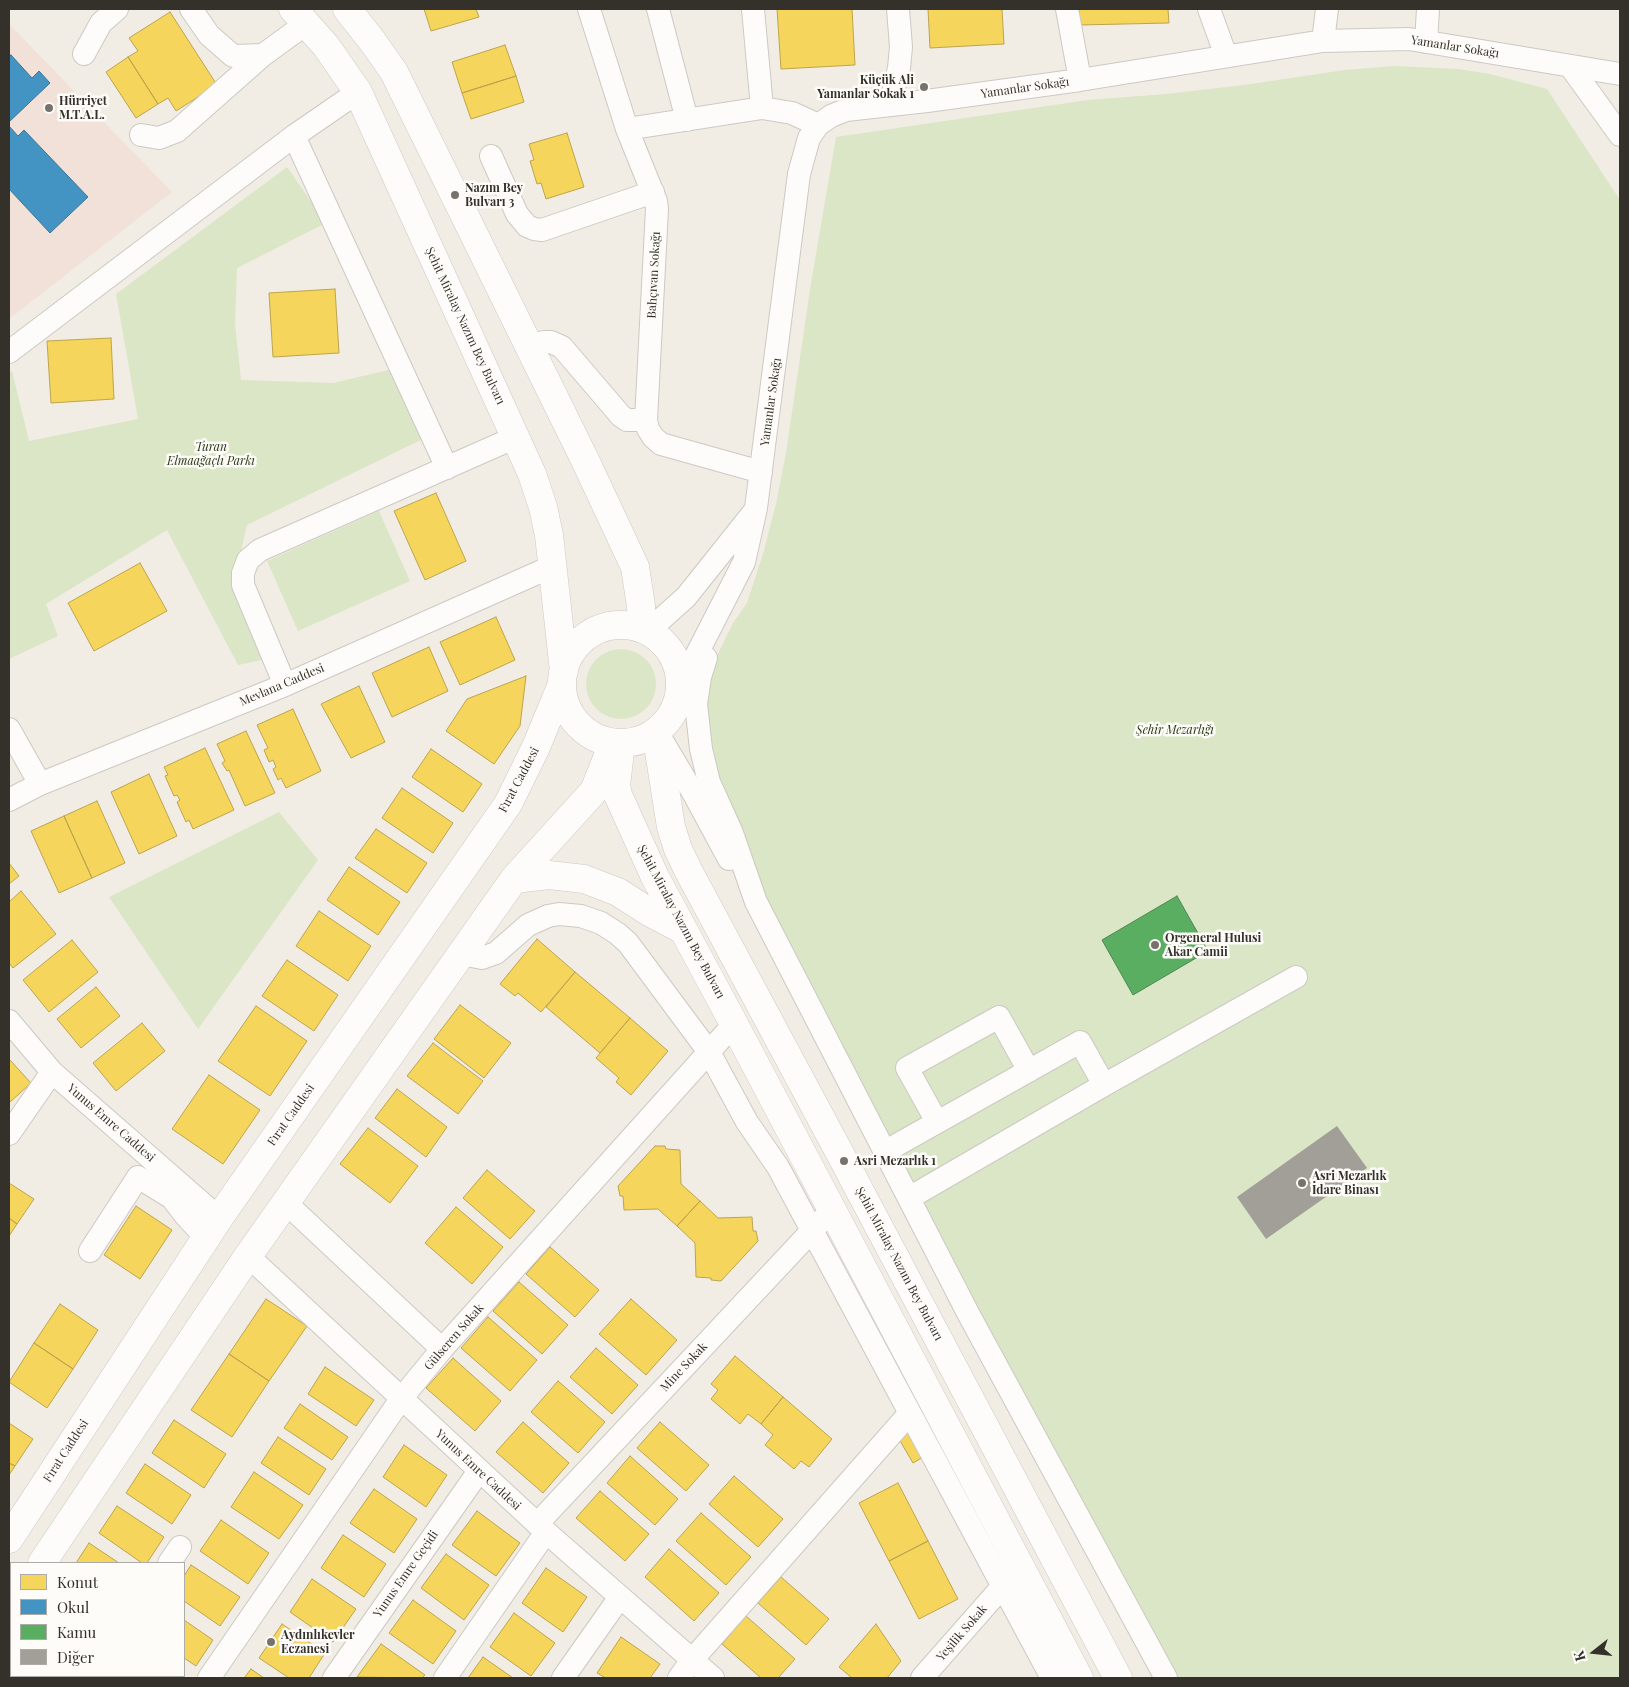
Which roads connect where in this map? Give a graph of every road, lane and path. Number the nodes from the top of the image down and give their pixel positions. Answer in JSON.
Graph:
{"nodes":[{"id":1,"x":117,"y":9,"type":"edge"},
{"id":2,"x":191,"y":9,"type":"edge"},
{"id":3,"x":347,"y":9,"type":"edge"},
{"id":4,"x":589,"y":9,"type":"edge"},
{"id":5,"x":658,"y":9,"type":"edge"},
{"id":6,"x":753,"y":9,"type":"edge"},
{"id":7,"x":898,"y":9,"type":"edge"},
{"id":8,"x":1067,"y":9,"type":"edge"},
{"id":9,"x":1209,"y":9,"type":"edge"},
{"id":10,"x":1327,"y":9,"type":"edge"},
{"id":11,"x":1428,"y":9,"type":"edge"},
{"id":12,"x":300,"y":16,"type":"edge"},
{"id":13,"x":1323,"y":41,"type":"junction"},
{"id":14,"x":1426,"y":42,"type":"junction"},
{"id":15,"x":84,"y":54,"type":"dead end"},
{"id":16,"x":263,"y":55,"type":"junction"},
{"id":17,"x":1226,"y":56,"type":"junction"},
{"id":18,"x":1570,"y":66,"type":"junction"},
{"id":19,"x":1620,"y":74,"type":"edge"},
{"id":20,"x":1080,"y":80,"type":"junction"},
{"id":21,"x":358,"y":92,"type":"junction"},
{"id":22,"x":890,"y":105,"type":"junction"},
{"id":23,"x":762,"y":108,"type":"junction"},
{"id":24,"x":687,"y":120,"type":"junction"},
{"id":25,"x":818,"y":125,"type":"junction"},
{"id":26,"x":627,"y":129,"type":"junction"},
{"id":27,"x":141,"y":134,"type":"dead end"},
{"id":28,"x":1620,"y":135,"type":"edge"},
{"id":29,"x":294,"y":136,"type":"junction"},
{"id":30,"x":491,"y":156,"type":"dead end"},
{"id":31,"x":653,"y":192,"type":"junction"},
{"id":32,"x":529,"y":346,"type":"junction"},
{"id":33,"x":9,"y":352,"type":"edge"},
{"id":34,"x":646,"y":420,"type":"junction"},
{"id":35,"x":516,"y":438,"type":"junction"},
{"id":36,"x":447,"y":468,"type":"junction"},
{"id":37,"x":761,"y":472,"type":"junction"},
{"id":38,"x":756,"y":508,"type":"junction"},
{"id":39,"x":553,"y":566,"type":"junction"},
{"id":40,"x":712,"y":625,"type":"junction"},
{"id":41,"x":645,"y":630,"type":"junction"},
{"id":42,"x":563,"y":677,"type":"junction"},
{"id":43,"x":285,"y":684,"type":"junction"},
{"id":44,"x":680,"y":687,"type":"junction"},
{"id":45,"x":9,"y":729,"type":"edge"},
{"id":46,"x":657,"y":732,"type":"junction"},
{"id":47,"x":617,"y":743,"type":"junction"},
{"id":48,"x":40,"y":784,"type":"junction"},
{"id":49,"x":9,"y":800,"type":"edge"},
{"id":50,"x":514,"y":879,"type":"junction"},
{"id":51,"x":756,"y":902,"type":"junction"},
{"id":52,"x":684,"y":930,"type":"junction"},
{"id":53,"x":462,"y":954,"type":"junction"},
{"id":54,"x":1296,"y":977,"type":"dead end"},
{"id":55,"x":9,"y":1021,"type":"edge"},
{"id":56,"x":734,"y":1024,"type":"junction"},
{"id":57,"x":709,"y":1052,"type":"junction"},
{"id":58,"x":1029,"y":1071,"type":"junction"},
{"id":59,"x":52,"y":1072,"type":"junction"},
{"id":60,"x":1104,"y":1085,"type":"junction"},
{"id":61,"x":937,"y":1122,"type":"junction"},
{"id":62,"x":9,"y":1134,"type":"edge"},
{"id":63,"x":886,"y":1151,"type":"junction"},
{"id":64,"x":909,"y":1198,"type":"junction"},
{"id":65,"x":285,"y":1202,"type":"junction"},
{"id":66,"x":831,"y":1210,"type":"junction"},
{"id":67,"x":212,"y":1228,"type":"junction"},
{"id":68,"x":812,"y":1230,"type":"junction"},
{"id":69,"x":90,"y":1251,"type":"dead end"},
{"id":70,"x":248,"y":1256,"type":"junction"},
{"id":71,"x":442,"y":1349,"type":"junction"},
{"id":72,"x":401,"y":1399,"type":"junction"},
{"id":73,"x":909,"y":1414,"type":"junction"},
{"id":74,"x":478,"y":1471,"type":"junction"},
{"id":75,"x":541,"y":1528,"type":"junction"},
{"id":76,"x":9,"y":1539,"type":"edge"},
{"id":77,"x":43,"y":1562,"type":"edge"},
{"id":78,"x":1002,"y":1587,"type":"junction"},
{"id":79,"x":620,"y":1597,"type":"junction"},
{"id":80,"x":692,"y":1660,"type":"junction"},
{"id":81,"x":209,"y":1678,"type":"edge"},
{"id":82,"x":334,"y":1678,"type":"edge"},
{"id":83,"x":445,"y":1678,"type":"edge"},
{"id":84,"x":563,"y":1678,"type":"edge"},
{"id":85,"x":679,"y":1678,"type":"edge"},
{"id":86,"x":713,"y":1678,"type":"edge"},
{"id":87,"x":922,"y":1678,"type":"edge"},
{"id":88,"x":1052,"y":1678,"type":"edge"},
{"id":89,"x":1079,"y":1678,"type":"edge"},
{"id":90,"x":1118,"y":1678,"type":"edge"},
{"id":91,"x":1166,"y":1678,"type":"edge"}],
"edges":[{"from":1,"to":15,"type":"street"},
{"from":2,"to":16,"type":"street"},
{"from":3,"to":32,"type":"main road"},
{"from":4,"to":26,"type":"street","name":"Bahçıvan Sokağı"},
{"from":5,"to":24,"type":"street"},
{"from":6,"to":23,"type":"street"},
{"from":7,"to":22,"type":"street"},
{"from":8,"to":20,"type":"street"},
{"from":9,"to":17,"type":"street"},
{"from":10,"to":13,"type":"street"},
{"from":11,"to":14,"type":"street"},
{"from":12,"to":16,"type":"street"},
{"from":12,"to":21,"type":"main road","name":"Şehit Miralay Nazım Bey Bulvarı"},
{"from":13,"to":14,"type":"street","name":"Yamanlar Sokağı"},
{"from":13,"to":17,"type":"street","name":"Yamanlar Sokağı"},
{"from":14,"to":18,"type":"street","name":"Yamanlar Sokağı"},
{"from":16,"to":27,"type":"street"},
{"from":17,"to":20,"type":"street","name":"Yamanlar Sokağı"},
{"from":18,"to":19,"type":"street","name":"Yamanlar Sokağı"},
{"from":18,"to":28,"type":"street"},
{"from":20,"to":22,"type":"street","name":"Yamanlar Sokağı"},
{"from":21,"to":29,"type":"street"},
{"from":21,"to":35,"type":"main road","name":"Şehit Miralay Nazım Bey Bulvarı"},
{"from":22,"to":25,"type":"street","name":"Yamanlar Sokağı"},
{"from":23,"to":24,"type":"street"},
{"from":23,"to":25,"type":"street"},
{"from":24,"to":26,"type":"street"},
{"from":25,"to":37,"type":"street","name":"Yamanlar Sokağı"},
{"from":26,"to":31,"type":"street","name":"Bahçıvan Sokağı"},
{"from":29,"to":33,"type":"street"},
{"from":29,"to":36,"type":"street"},
{"from":30,"to":31,"type":"street"},
{"from":31,"to":34,"type":"street","name":"Bahçıvan Sokağı"},
{"from":32,"to":34,"type":"street"},
{"from":32,"to":41,"type":"main road"},
{"from":34,"to":37,"type":"street"},
{"from":35,"to":36,"type":"street"},
{"from":35,"to":39,"type":"main road","name":"Şehit Miralay Nazım Bey Bulvarı"},
{"from":36,"to":43,"type":"street"},
{"from":37,"to":38,"type":"street","name":"Yamanlar Sokağı"},
{"from":38,"to":40,"type":"street","name":"Yamanlar Sokağı"},
{"from":38,"to":41,"type":"street"},
{"from":39,"to":42,"type":"main road","name":"Şehit Miralay Nazım Bey Bulvarı"},
{"from":39,"to":43,"type":"street","name":"Mevlana Caddesi"},
{"from":40,"to":44,"type":"street","name":"Yamanlar Sokağı"},
{"from":40,"to":51,"type":"street"},
{"from":41,"to":42,"type":"main road"},
{"from":41,"to":44,"type":"main road"},
{"from":42,"to":47,"type":"main road"},
{"from":42,"to":67,"type":"main road","name":"Fırat Caddesi"},
{"from":43,"to":48,"type":"street","name":"Mevlana Caddesi"},
{"from":44,"to":46,"type":"main road"},
{"from":45,"to":48,"type":"street"},
{"from":46,"to":47,"type":"main road"},
{"from":46,"to":51,"type":"street"},
{"from":46,"to":90,"type":"main road","name":"Şehit Miralay Nazım Bey Bulvarı"},
{"from":47,"to":50,"type":"main road"},
{"from":47,"to":52,"type":"main road","name":"Şehit Miralay Nazım Bey Bulvarı"},
{"from":48,"to":49,"type":"street","name":"Mevlana Caddesi"},
{"from":50,"to":52,"type":"main road"},
{"from":50,"to":53,"type":"main road"},
{"from":51,"to":63,"type":"street"},
{"from":52,"to":56,"type":"main road","name":"Şehit Miralay Nazım Bey Bulvarı"},
{"from":53,"to":57,"type":"street"},
{"from":53,"to":65,"type":"main road"},
{"from":54,"to":60,"type":"street"},
{"from":55,"to":59,"type":"street","name":"Yunus Emre Caddesi"},
{"from":56,"to":57,"type":"street","name":"Gülseren Sokak"},
{"from":56,"to":66,"type":"main road","name":"Şehit Miralay Nazım Bey Bulvarı"},
{"from":57,"to":68,"type":"street"},
{"from":57,"to":71,"type":"street","name":"Gülseren Sokak"},
{"from":58,"to":60,"type":"street"},
{"from":58,"to":61,"type":"street"},
{"from":58,"to":61,"type":"street"},
{"from":59,"to":62,"type":"street"},
{"from":59,"to":67,"type":"street","name":"Yunus Emre Caddesi"},
{"from":60,"to":64,"type":"street"},
{"from":61,"to":63,"type":"street"},
{"from":63,"to":64,"type":"street"},
{"from":64,"to":91,"type":"street"},
{"from":65,"to":70,"type":"main road"},
{"from":65,"to":71,"type":"street"},
{"from":66,"to":68,"type":"street","name":"Mine Sokak"},
{"from":66,"to":89,"type":"main road","name":"Şehit Miralay Nazım Bey Bulvarı"},
{"from":67,"to":69,"type":"street"},
{"from":67,"to":76,"type":"main road","name":"Fırat Caddesi"},
{"from":68,"to":73,"type":"street"},
{"from":68,"to":75,"type":"street","name":"Mine Sokak"},
{"from":70,"to":72,"type":"street","name":"Yunus Emre Caddesi"},
{"from":70,"to":77,"type":"main road"},
{"from":71,"to":72,"type":"street","name":"Gülseren Sokak"},
{"from":72,"to":74,"type":"street","name":"Yunus Emre Caddesi"},
{"from":72,"to":81,"type":"street","name":"Gülseren Sokak"},
{"from":73,"to":78,"type":"street"},
{"from":73,"to":80,"type":"street"},
{"from":74,"to":75,"type":"street","name":"Yunus Emre Caddesi"},
{"from":74,"to":82,"type":"street","name":"Yunus Emre Geçidi"},
{"from":75,"to":79,"type":"street","name":"Yunus Emre Caddesi"},
{"from":75,"to":83,"type":"street","name":"Mine Sokak"},
{"from":78,"to":87,"type":"street","name":"Yeşilik Sokak"},
{"from":78,"to":88,"type":"street"},
{"from":79,"to":80,"type":"street","name":"Yunus Emre Caddesi"},
{"from":79,"to":84,"type":"street"},
{"from":80,"to":85,"type":"street"},
{"from":80,"to":86,"type":"street","name":"Yunus Emre Caddesi"}]}
